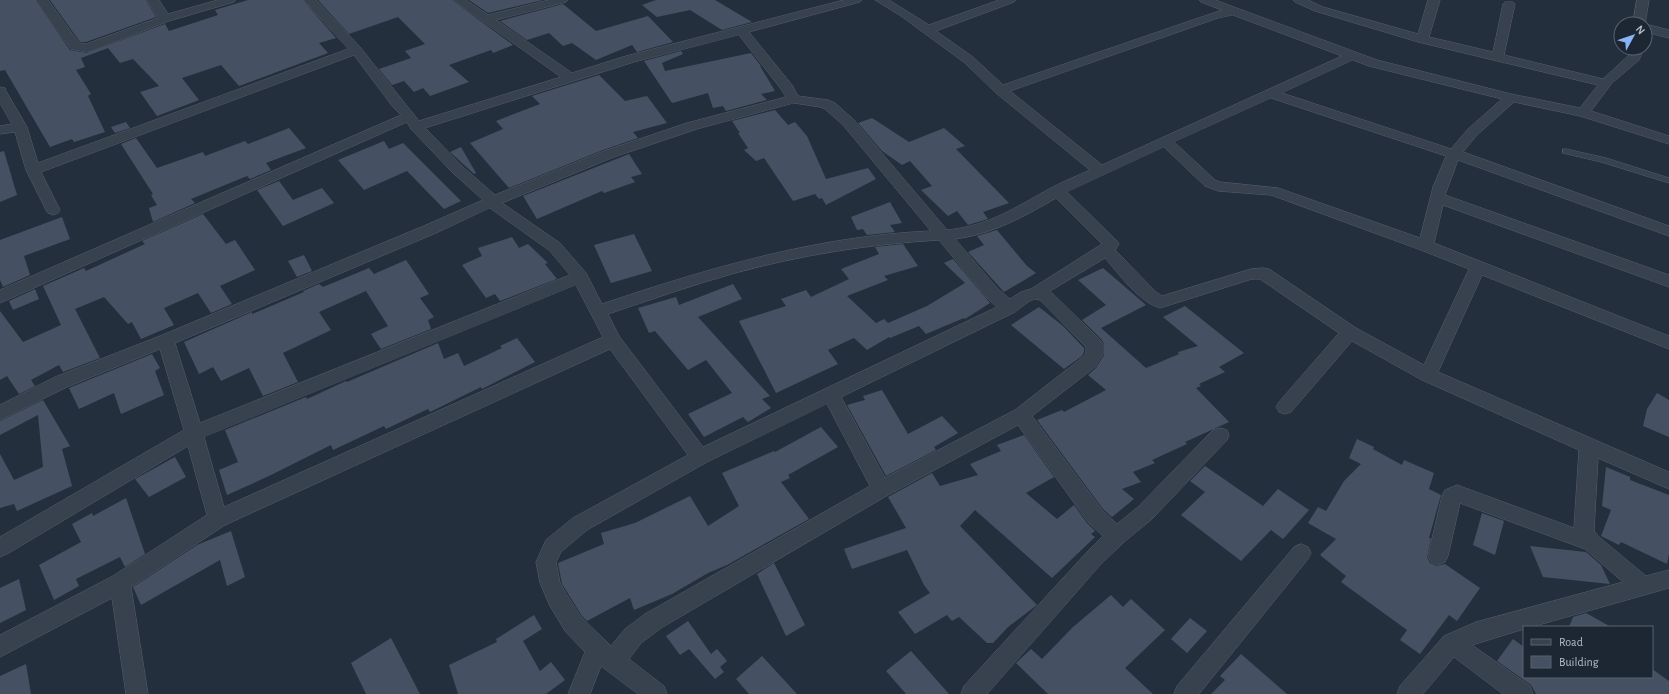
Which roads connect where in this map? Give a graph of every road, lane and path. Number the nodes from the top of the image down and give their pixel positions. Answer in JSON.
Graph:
{"nodes":[{"id":1,"x":42,"y":0,"type":"edge"},
{"id":2,"x":153,"y":0,"type":"edge"},
{"id":3,"x":230,"y":0,"type":"edge"},
{"id":4,"x":310,"y":0,"type":"edge"},
{"id":5,"x":459,"y":0,"type":"edge"},
{"id":6,"x":562,"y":0,"type":"edge"},
{"id":7,"x":856,"y":0,"type":"edge"},
{"id":8,"x":881,"y":0,"type":"edge"},
{"id":9,"x":1010,"y":0,"type":"edge"},
{"id":10,"x":1205,"y":0,"type":"edge"},
{"id":11,"x":1299,"y":0,"type":"edge"},
{"id":12,"x":1434,"y":0,"type":"edge"},
{"id":13,"x":1640,"y":1,"type":"edge"},
{"id":14,"x":1509,"y":4,"type":"dead end"},
{"id":15,"x":1234,"y":11,"type":"junction"},
{"id":16,"x":1639,"y":16,"type":"edge"},
{"id":17,"x":165,"y":19,"type":"junction"},
{"id":18,"x":487,"y":19,"type":"junction"},
{"id":19,"x":740,"y":30,"type":"junction"},
{"id":20,"x":927,"y":30,"type":"junction"},
{"id":21,"x":1653,"y":30,"type":"edge"},
{"id":22,"x":1669,"y":34,"type":"edge"},
{"id":23,"x":1422,"y":39,"type":"junction"},
{"id":24,"x":356,"y":50,"type":"junction"},
{"id":25,"x":1353,"y":56,"type":"junction"},
{"id":26,"x":1635,"y":56,"type":"edge"},
{"id":27,"x":1498,"y":58,"type":"junction"},
{"id":28,"x":570,"y":77,"type":"junction"},
{"id":29,"x":1605,"y":84,"type":"junction"},
{"id":30,"x":1001,"y":90,"type":"junction"},
{"id":31,"x":0,"y":91,"type":"edge"},
{"id":32,"x":1270,"y":93,"type":"junction"},
{"id":33,"x":1511,"y":98,"type":"junction"},
{"id":34,"x":793,"y":99,"type":"junction"},
{"id":35,"x":1583,"y":113,"type":"junction"},
{"id":36,"x":413,"y":121,"type":"junction"},
{"id":37,"x":20,"y":127,"type":"junction"},
{"id":38,"x":0,"y":130,"type":"edge"},
{"id":39,"x":1669,"y":140,"type":"edge"},
{"id":40,"x":1166,"y":142,"type":"junction"},
{"id":41,"x":1566,"y":151,"type":"dead end"},
{"id":42,"x":1454,"y":154,"type":"junction"},
{"id":43,"x":33,"y":170,"type":"junction"},
{"id":44,"x":1100,"y":171,"type":"junction"},
{"id":45,"x":1669,"y":181,"type":"edge"},
{"id":46,"x":1057,"y":191,"type":"junction"},
{"id":47,"x":1438,"y":198,"type":"junction"},
{"id":48,"x":491,"y":202,"type":"junction"},
{"id":49,"x":53,"y":210,"type":"dead end"},
{"id":50,"x":1669,"y":232,"type":"edge"},
{"id":51,"x":943,"y":234,"type":"junction"},
{"id":52,"x":1426,"y":246,"type":"junction"},
{"id":53,"x":1106,"y":250,"type":"junction"},
{"id":54,"x":1478,"y":267,"type":"junction"},
{"id":55,"x":580,"y":277,"type":"junction"},
{"id":56,"x":1669,"y":281,"type":"edge"},
{"id":57,"x":1037,"y":292,"type":"junction"},
{"id":58,"x":0,"y":297,"type":"edge"},
{"id":59,"x":1009,"y":308,"type":"junction"},
{"id":60,"x":598,"y":311,"type":"junction"},
{"id":61,"x":1350,"y":332,"type":"junction"},
{"id":62,"x":166,"y":340,"type":"junction"},
{"id":63,"x":613,"y":340,"type":"junction"},
{"id":64,"x":1669,"y":343,"type":"edge"},
{"id":65,"x":1428,"y":375,"type":"junction"},
{"id":66,"x":831,"y":394,"type":"junction"},
{"id":67,"x":1285,"y":407,"type":"dead end"},
{"id":68,"x":0,"y":413,"type":"edge"},
{"id":69,"x":1021,"y":415,"type":"junction"},
{"id":70,"x":194,"y":433,"type":"junction"},
{"id":71,"x":1220,"y":435,"type":"dead end"},
{"id":72,"x":1589,"y":446,"type":"junction"},
{"id":73,"x":700,"y":458,"type":"junction"},
{"id":74,"x":1669,"y":481,"type":"edge"},
{"id":75,"x":881,"y":489,"type":"junction"},
{"id":76,"x":218,"y":519,"type":"junction"},
{"id":77,"x":1117,"y":536,"type":"junction"},
{"id":78,"x":1592,"y":544,"type":"junction"},
{"id":79,"x":0,"y":548,"type":"edge"},
{"id":80,"x":1301,"y":553,"type":"dead end"},
{"id":81,"x":1438,"y":556,"type":"dead end"},
{"id":82,"x":1669,"y":579,"type":"edge"},
{"id":83,"x":120,"y":583,"type":"junction"},
{"id":84,"x":1643,"y":586,"type":"junction"},
{"id":85,"x":1452,"y":644,"type":"junction"},
{"id":86,"x":0,"y":646,"type":"edge"},
{"id":87,"x":605,"y":656,"type":"junction"},
{"id":88,"x":137,"y":694,"type":"edge"},
{"id":89,"x":579,"y":694,"type":"edge"},
{"id":90,"x":656,"y":694,"type":"edge"},
{"id":91,"x":972,"y":694,"type":"edge"},
{"id":92,"x":1185,"y":694,"type":"edge"},
{"id":93,"x":1408,"y":694,"type":"edge"},
{"id":94,"x":1522,"y":694,"type":"edge"}],
"edges":[{"from":1,"to":17,"type":"street"},
{"from":2,"to":17,"type":"street"},
{"from":3,"to":17,"type":"street"},
{"from":4,"to":24,"type":"street"},
{"from":5,"to":18,"type":"street"},
{"from":6,"to":18,"type":"street"},
{"from":7,"to":19,"type":"street"},
{"from":8,"to":20,"type":"street"},
{"from":9,"to":20,"type":"street"},
{"from":10,"to":15,"type":"street"},
{"from":11,"to":23,"type":"street"},
{"from":12,"to":23,"type":"street"},
{"from":13,"to":16,"type":"street"},
{"from":14,"to":27,"type":"street"},
{"from":15,"to":25,"type":"street"},
{"from":15,"to":30,"type":"street"},
{"from":18,"to":28,"type":"street"},
{"from":19,"to":28,"type":"street"},
{"from":19,"to":34,"type":"street"},
{"from":20,"to":30,"type":"street"},
{"from":21,"to":22,"type":"street"},
{"from":23,"to":27,"type":"street"},
{"from":24,"to":36,"type":"street"},
{"from":24,"to":43,"type":"street"},
{"from":25,"to":32,"type":"street"},
{"from":25,"to":33,"type":"street"},
{"from":26,"to":29,"type":"street"},
{"from":27,"to":29,"type":"street"},
{"from":28,"to":36,"type":"street"},
{"from":29,"to":35,"type":"street"},
{"from":30,"to":44,"type":"street"},
{"from":31,"to":37,"type":"street"},
{"from":32,"to":40,"type":"street"},
{"from":32,"to":42,"type":"street"},
{"from":33,"to":35,"type":"street"},
{"from":33,"to":42,"type":"street"},
{"from":34,"to":48,"type":"street"},
{"from":34,"to":51,"type":"street"},
{"from":35,"to":39,"type":"street"},
{"from":36,"to":48,"type":"street"},
{"from":36,"to":58,"type":"street"},
{"from":37,"to":38,"type":"street"},
{"from":37,"to":43,"type":"street"},
{"from":40,"to":44,"type":"street"},
{"from":40,"to":52,"type":"street"},
{"from":41,"to":45,"type":"lane"},
{"from":42,"to":47,"type":"street"},
{"from":42,"to":50,"type":"street"},
{"from":43,"to":49,"type":"street"},
{"from":44,"to":46,"type":"street"},
{"from":46,"to":51,"type":"street"},
{"from":46,"to":53,"type":"street"},
{"from":47,"to":52,"type":"street"},
{"from":47,"to":56,"type":"street"},
{"from":48,"to":55,"type":"street"},
{"from":48,"to":62,"type":"street"},
{"from":51,"to":59,"type":"street"},
{"from":51,"to":60,"type":"street"},
{"from":52,"to":54,"type":"street"},
{"from":53,"to":57,"type":"street"},
{"from":53,"to":61,"type":"street"},
{"from":54,"to":64,"type":"street"},
{"from":54,"to":65,"type":"street"},
{"from":55,"to":60,"type":"street"},
{"from":55,"to":70,"type":"street"},
{"from":57,"to":59,"type":"street"},
{"from":57,"to":69,"type":"street"},
{"from":59,"to":66,"type":"street"},
{"from":60,"to":63,"type":"street"},
{"from":61,"to":65,"type":"street"},
{"from":61,"to":67,"type":"street"},
{"from":62,"to":68,"type":"street"},
{"from":62,"to":70,"type":"street"},
{"from":63,"to":73,"type":"street"},
{"from":63,"to":76,"type":"street"},
{"from":65,"to":72,"type":"street"},
{"from":66,"to":73,"type":"street"},
{"from":66,"to":75,"type":"street"},
{"from":69,"to":75,"type":"street"},
{"from":69,"to":77,"type":"street"},
{"from":70,"to":76,"type":"street"},
{"from":70,"to":79,"type":"street"},
{"from":71,"to":77,"type":"street"},
{"from":72,"to":74,"type":"street"},
{"from":72,"to":78,"type":"street"},
{"from":73,"to":87,"type":"street"},
{"from":75,"to":87,"type":"street"},
{"from":76,"to":83,"type":"street"},
{"from":77,"to":91,"type":"street"},
{"from":78,"to":81,"type":"street"},
{"from":78,"to":84,"type":"street"},
{"from":80,"to":92,"type":"street"},
{"from":82,"to":84,"type":"street"},
{"from":83,"to":86,"type":"street"},
{"from":83,"to":88,"type":"street"},
{"from":84,"to":85,"type":"street"},
{"from":85,"to":93,"type":"street"},
{"from":85,"to":94,"type":"street"},
{"from":87,"to":89,"type":"street"},
{"from":87,"to":90,"type":"street"}]}
